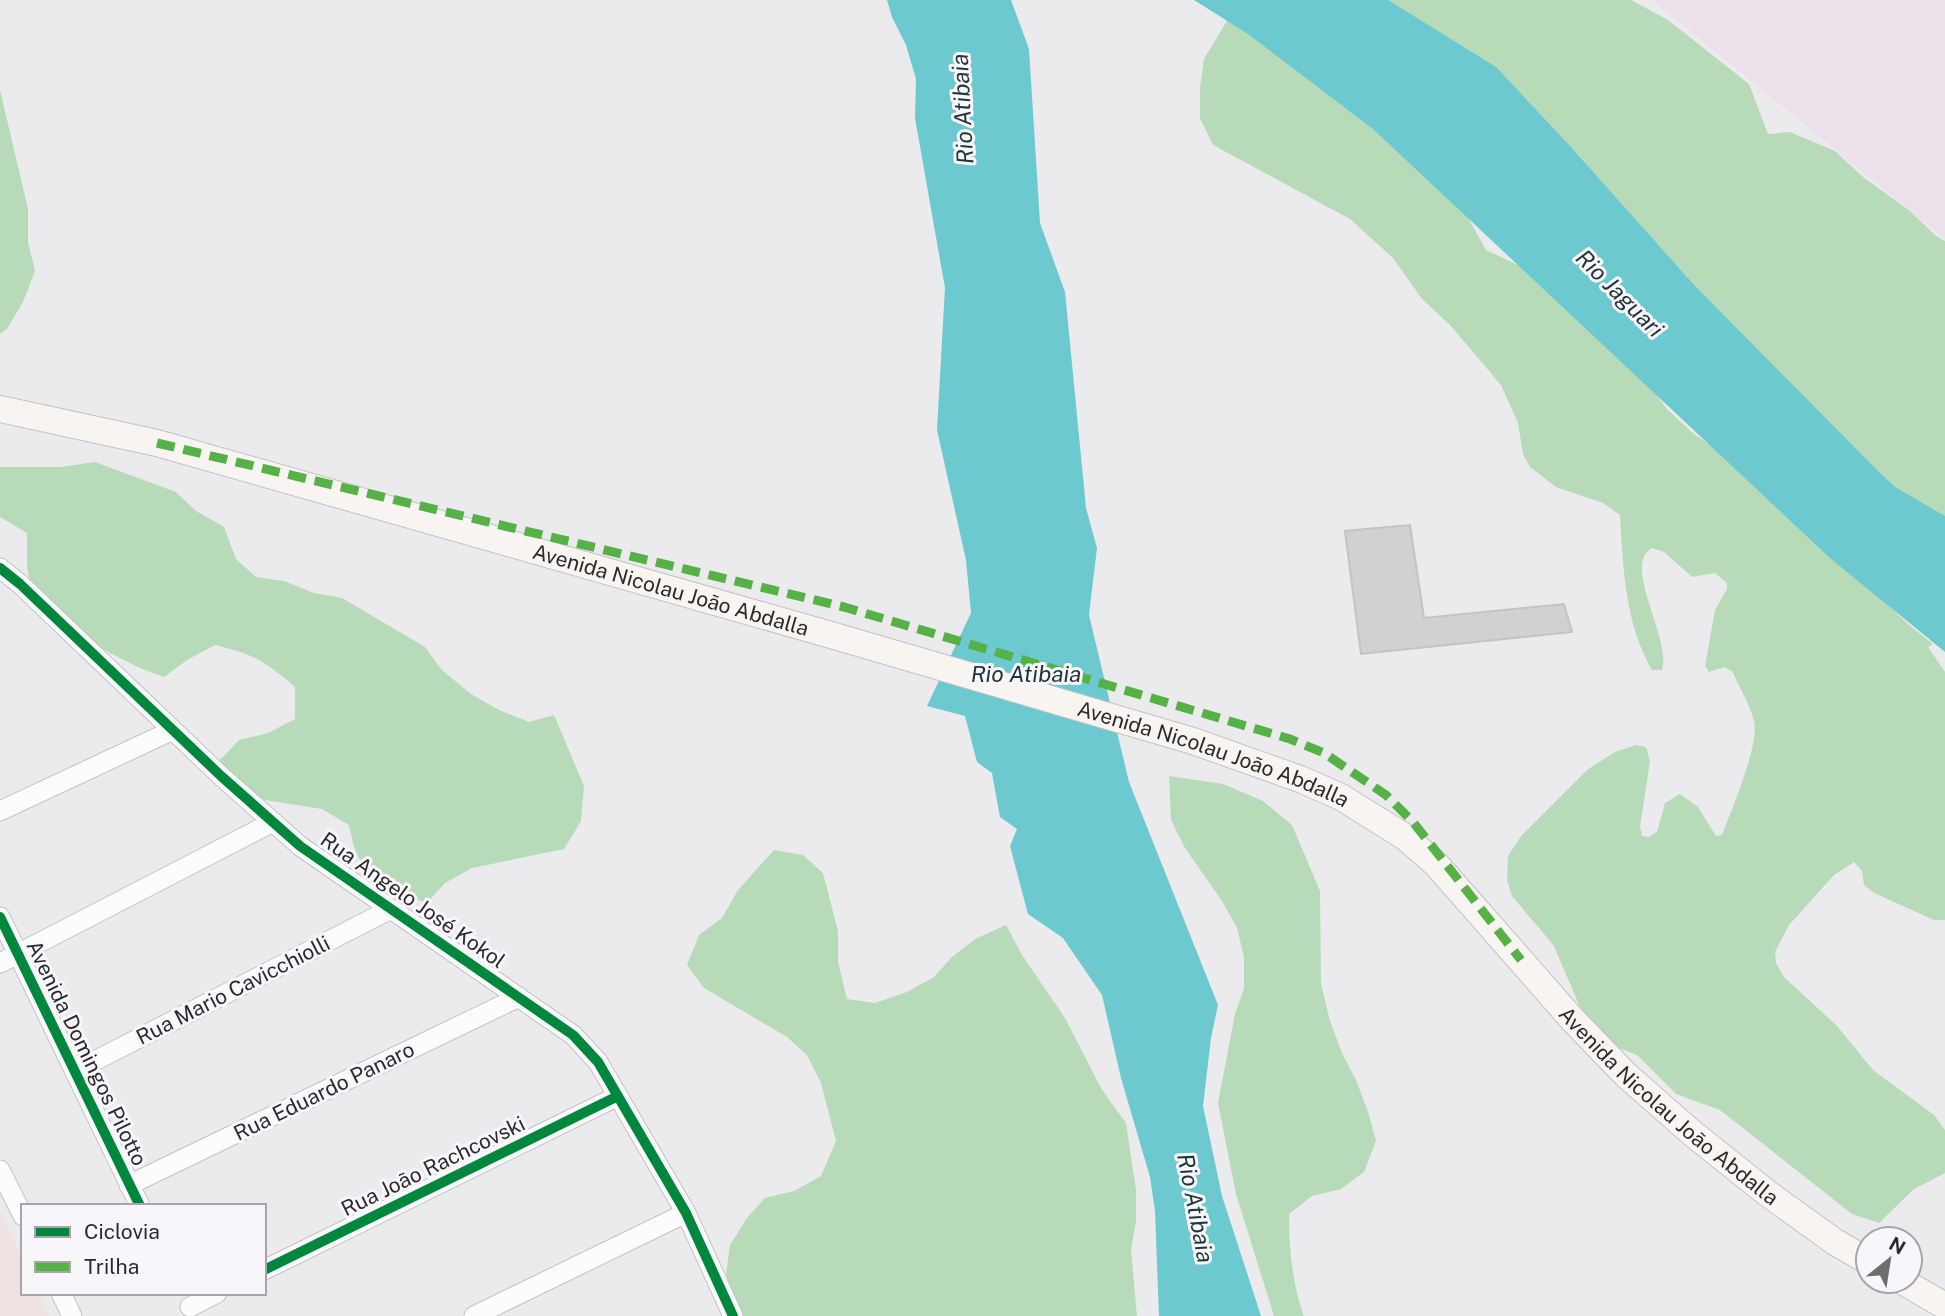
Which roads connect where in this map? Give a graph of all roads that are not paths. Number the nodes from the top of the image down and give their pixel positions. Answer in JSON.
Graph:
{"nodes":[{"id":1,"x":0,"y":410,"type":"edge"},
{"id":2,"x":0,"y":568,"type":"edge"},
{"id":3,"x":173,"y":730,"type":"junction"},
{"id":4,"x":0,"y":811,"type":"edge"},
{"id":5,"x":273,"y":822,"type":"junction"},
{"id":6,"x":391,"y":908,"type":"junction"},
{"id":7,"x":0,"y":917,"type":"edge"},
{"id":8,"x":8,"y":958,"type":"edge"},
{"id":9,"x":519,"y":997,"type":"junction"},
{"id":10,"x":75,"y":1071,"type":"junction"},
{"id":11,"x":618,"y":1096,"type":"junction"},
{"id":12,"x":0,"y":1170,"type":"edge"},
{"id":13,"x":129,"y":1185,"type":"junction"},
{"id":14,"x":139,"y":1204,"type":"edge"},
{"id":15,"x":21,"y":1212,"type":"edge"},
{"id":16,"x":686,"y":1213,"type":"junction"},
{"id":17,"x":1854,"y":1253,"type":"edge"},
{"id":18,"x":266,"y":1269,"type":"edge"},
{"id":19,"x":62,"y":1295,"type":"edge"},
{"id":20,"x":212,"y":1295,"type":"edge"},
{"id":21,"x":1922,"y":1295,"type":"edge"},
{"id":22,"x":189,"y":1305,"type":"edge"},
{"id":23,"x":1940,"y":1307,"type":"edge"},
{"id":24,"x":72,"y":1316,"type":"edge"},
{"id":25,"x":474,"y":1316,"type":"edge"},
{"id":26,"x":733,"y":1316,"type":"edge"}],
"edges":[{"from":1,"to":17,"type":"main road","name":"Avenida Nicolau João Abdalla"},
{"from":2,"to":3,"type":"street","name":"Rua Angelo José Kokol"},
{"from":3,"to":4,"type":"street"},
{"from":3,"to":5,"type":"street","name":"Rua Angelo José Kokol"},
{"from":5,"to":6,"type":"street","name":"Rua Angelo José Kokol"},
{"from":5,"to":8,"type":"street"},
{"from":6,"to":9,"type":"street","name":"Rua Angelo José Kokol"},
{"from":6,"to":10,"type":"street","name":"Rua Mario Cavicchiolli"},
{"from":7,"to":8,"type":"street","name":"Avenida Domingos Pilotto"},
{"from":8,"to":10,"type":"street","name":"Avenida Domingos Pilotto"},
{"from":9,"to":11,"type":"street","name":"Rua Angelo José Kokol"},
{"from":9,"to":13,"type":"street","name":"Rua Eduardo Panaro"},
{"from":10,"to":13,"type":"street","name":"Avenida Domingos Pilotto"},
{"from":11,"to":16,"type":"street","name":"Rua Angelo José Kokol"},
{"from":11,"to":18,"type":"street","name":"Rua João Rachcovski"},
{"from":12,"to":15,"type":"street"},
{"from":13,"to":14,"type":"street","name":"Avenida Domingos Pilotto"},
{"from":16,"to":25,"type":"street"},
{"from":16,"to":26,"type":"street","name":"Rua Angelo José Kokol"},
{"from":19,"to":24,"type":"street"},
{"from":20,"to":22,"type":"street"},
{"from":21,"to":23,"type":"main road"}]}
